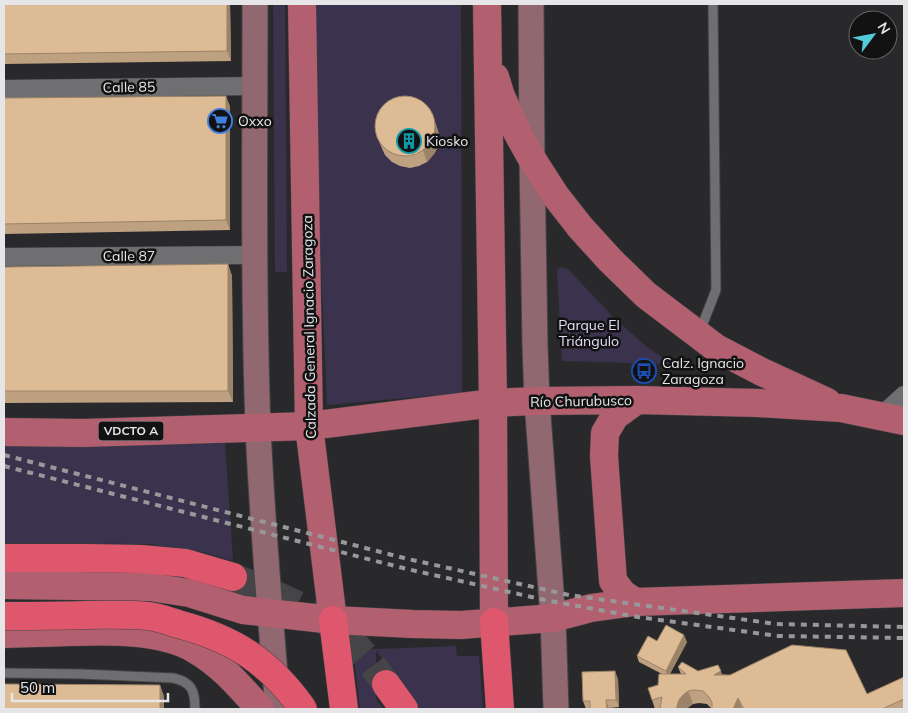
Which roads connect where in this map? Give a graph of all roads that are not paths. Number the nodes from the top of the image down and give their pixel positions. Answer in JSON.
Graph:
{"nodes":[{"id":1,"x":255,"y":4,"type":"edge"},
{"id":2,"x":302,"y":4,"type":"edge"},
{"id":3,"x":487,"y":4,"type":"edge"},
{"id":4,"x":531,"y":4,"type":"edge"},
{"id":5,"x":714,"y":4,"type":"edge"},
{"id":6,"x":488,"y":54,"type":"junction"},
{"id":7,"x":255,"y":86,"type":"junction"},
{"id":8,"x":4,"y":89,"type":"edge"},
{"id":9,"x":532,"y":159,"type":"junction"},
{"id":10,"x":255,"y":255,"type":"junction"},
{"id":11,"x":4,"y":257,"type":"edge"},
{"id":12,"x":698,"y":335,"type":"junction"},
{"id":13,"x":904,"y":395,"type":"edge"},
{"id":14,"x":637,"y":400,"type":"junction"},
{"id":15,"x":537,"y":401,"type":"junction"},
{"id":16,"x":493,"y":403,"type":"junction"},
{"id":17,"x":841,"y":408,"type":"junction"},
{"id":18,"x":892,"y":419,"type":"edge"},
{"id":19,"x":309,"y":426,"type":"junction"},
{"id":20,"x":258,"y":428,"type":"junction"},
{"id":21,"x":4,"y":432,"type":"edge"},
{"id":22,"x":4,"y":558,"type":"edge"},
{"id":23,"x":233,"y":577,"type":"tunnel mouth"},
{"id":24,"x":4,"y":585,"type":"edge"},
{"id":25,"x":904,"y":593,"type":"edge"},
{"id":26,"x":635,"y":602,"type":"junction"},
{"id":27,"x":270,"y":612,"type":"junction"},
{"id":28,"x":4,"y":616,"type":"edge"},
{"id":29,"x":553,"y":618,"type":"junction"},
{"id":30,"x":333,"y":620,"type":"junction"},
{"id":31,"x":494,"y":622,"type":"junction"},
{"id":32,"x":4,"y":634,"type":"edge"},
{"id":33,"x":170,"y":639,"type":"junction"},
{"id":34,"x":4,"y":673,"type":"edge"},
{"id":35,"x":386,"y":684,"type":"tunnel mouth"},
{"id":36,"x":196,"y":709,"type":"edge"},
{"id":37,"x":260,"y":709,"type":"edge"},
{"id":38,"x":278,"y":709,"type":"edge"},
{"id":39,"x":303,"y":709,"type":"edge"},
{"id":40,"x":344,"y":709,"type":"edge"},
{"id":41,"x":404,"y":709,"type":"edge"},
{"id":42,"x":500,"y":709,"type":"edge"},
{"id":43,"x":556,"y":709,"type":"edge"}],
"edges":[{"from":1,"to":7,"type":"main road"},
{"from":2,"to":19,"type":"main road","name":"Calzada General Ignacio Zaragoza"},
{"from":3,"to":6,"type":"main road"},
{"from":4,"to":9,"type":"main road"},
{"from":5,"to":12,"type":"lane"},
{"from":6,"to":9,"type":"main road"},
{"from":6,"to":16,"type":"main road"},
{"from":7,"to":8,"type":"street","name":"Calle 85"},
{"from":7,"to":10,"type":"main road"},
{"from":9,"to":12,"type":"main road"},
{"from":9,"to":15,"type":"main road"},
{"from":10,"to":11,"type":"street","name":"Calle 87"},
{"from":10,"to":20,"type":"main road"},
{"from":12,"to":17,"type":"main road"},
{"from":13,"to":18,"type":"street"},
{"from":14,"to":15,"type":"main road","name":"Río Churubusco"},
{"from":14,"to":17,"type":"main road","name":"Río Churubusco"},
{"from":14,"to":26,"type":"main road"},
{"from":15,"to":16,"type":"main road","name":"Río Churubusco"},
{"from":15,"to":29,"type":"main road"},
{"from":16,"to":19,"type":"main road","name":"Río Churubusco"},
{"from":16,"to":31,"type":"main road"},
{"from":17,"to":18,"type":"main road","name":"Río Churubusco"},
{"from":19,"to":20,"type":"main road","name":"Río Churubusco"},
{"from":19,"to":30,"type":"main road","name":"Calzada General Ignacio Zaragoza"},
{"from":20,"to":21,"type":"main road","number":"VDCTO A"},
{"from":20,"to":27,"type":"main road"},
{"from":22,"to":23,"type":"highway"},
{"from":24,"to":27,"type":"main road"},
{"from":25,"to":26,"type":"main road"},
{"from":26,"to":29,"type":"main road"},
{"from":27,"to":30,"type":"main road"},
{"from":27,"to":33,"type":"main road"},
{"from":27,"to":38,"type":"main road"},
{"from":28,"to":39,"type":"highway","bridge":true},
{"from":29,"to":31,"type":"main road"},
{"from":29,"to":43,"type":"main road"},
{"from":30,"to":31,"type":"main road"},
{"from":30,"to":40,"type":"highway","name":"Calzada General Ignacio Zaragoza"},
{"from":31,"to":42,"type":"highway"},
{"from":32,"to":33,"type":"main road"},
{"from":33,"to":37,"type":"main road"},
{"from":34,"to":36,"type":"lane"},
{"from":35,"to":41,"type":"highway"}]}
